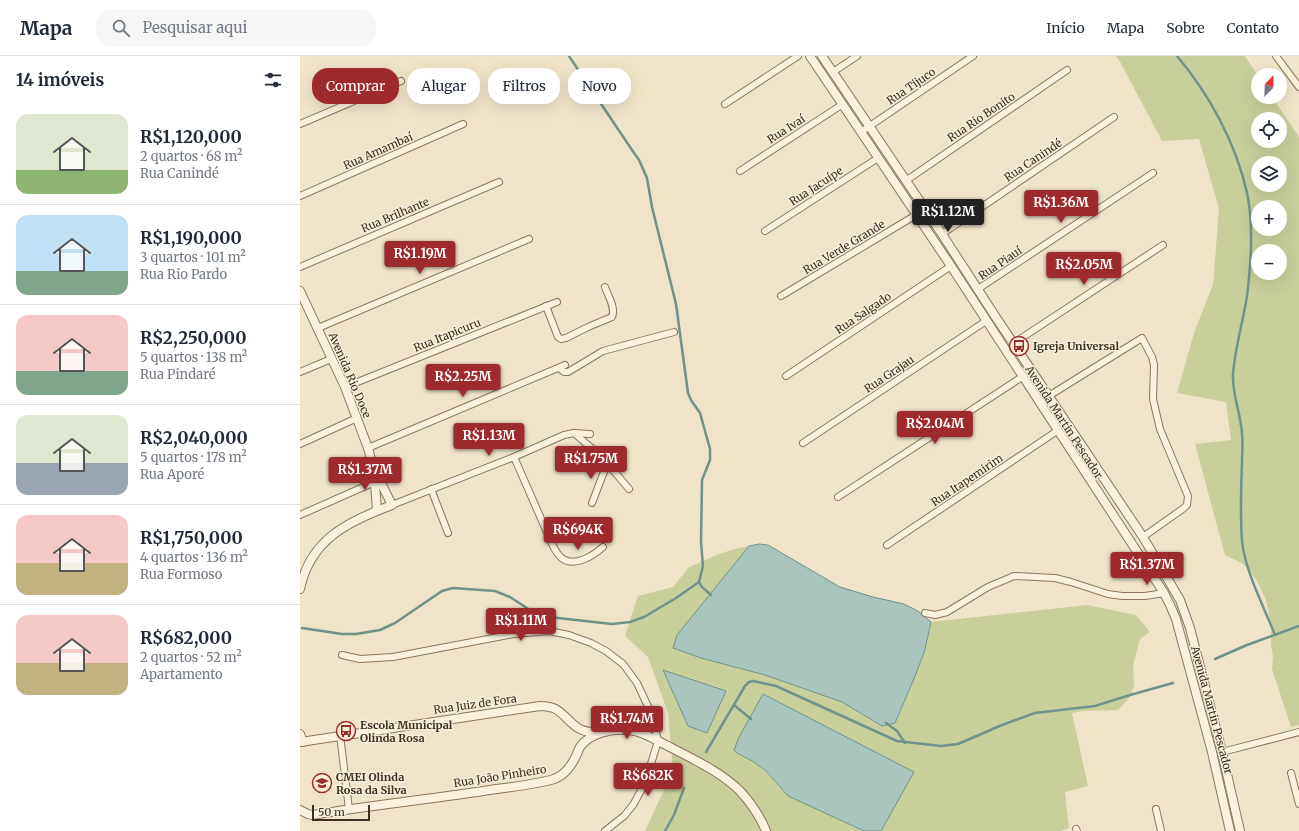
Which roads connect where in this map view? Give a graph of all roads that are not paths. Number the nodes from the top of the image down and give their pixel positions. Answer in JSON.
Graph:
{"nodes":[{"id":1,"x":798,"y":56,"type":"edge"},
{"id":2,"x":810,"y":56,"type":"edge"},
{"id":3,"x":822,"y":56,"type":"edge"},
{"id":4,"x":857,"y":56,"type":"edge"},
{"id":5,"x":972,"y":56,"type":"edge"},
{"id":6,"x":1276,"y":56,"type":"edge"},
{"id":7,"x":1067,"y":70,"type":"dead end"},
{"id":8,"x":833,"y":72,"type":"junction"},
{"id":9,"x":401,"y":81,"type":"dead end"},
{"id":10,"x":1299,"y":87,"type":"edge"},
{"id":11,"x":725,"y":104,"type":"dead end"},
{"id":12,"x":843,"y":104,"type":"junction"},
{"id":13,"x":1114,"y":117,"type":"dead end"},
{"id":14,"x":300,"y":124,"type":"edge"},
{"id":15,"x":464,"y":124,"type":"dead end"},
{"id":16,"x":870,"y":126,"type":"junction"},
{"id":17,"x":861,"y":132,"type":"junction"},
{"id":18,"x":878,"y":158,"type":"junction"},
{"id":19,"x":740,"y":171,"type":"dead end"},
{"id":20,"x":1153,"y":173,"type":"dead end"},
{"id":21,"x":907,"y":180,"type":"junction"},
{"id":22,"x":499,"y":182,"type":"dead end"},
{"id":23,"x":300,"y":196,"type":"edge"},
{"id":24,"x":918,"y":218,"type":"junction"},
{"id":25,"x":765,"y":231,"type":"dead end"},
{"id":26,"x":942,"y":234,"type":"junction"},
{"id":27,"x":529,"y":239,"type":"dead end"},
{"id":28,"x":935,"y":243,"type":"junction"},
{"id":29,"x":1163,"y":245,"type":"dead end"},
{"id":30,"x":958,"y":257,"type":"junction"},
{"id":31,"x":300,"y":266,"type":"edge"},
{"id":32,"x":951,"y":266,"type":"junction"},
{"id":33,"x":605,"y":287,"type":"dead end"},
{"id":34,"x":978,"y":289,"type":"junction"},
{"id":35,"x":300,"y":291,"type":"edge"},
{"id":36,"x":781,"y":296,"type":"dead end"},
{"id":37,"x":302,"y":301,"type":"edge"},
{"id":38,"x":557,"y":302,"type":"dead end"},
{"id":39,"x":546,"y":306,"type":"junction"},
{"id":40,"x":986,"y":321,"type":"junction"},
{"id":41,"x":318,"y":328,"type":"junction"},
{"id":42,"x":674,"y":332,"type":"dead end"},
{"id":43,"x":1014,"y":343,"type":"junction"},
{"id":44,"x":331,"y":359,"type":"junction"},
{"id":45,"x":565,"y":365,"type":"dead end"},
{"id":46,"x":559,"y":368,"type":"junction"},
{"id":47,"x":300,"y":372,"type":"edge"},
{"id":48,"x":786,"y":376,"type":"dead end"},
{"id":49,"x":1022,"y":377,"type":"junction"},
{"id":50,"x":345,"y":387,"type":"junction"},
{"id":51,"x":1048,"y":396,"type":"junction"},
{"id":52,"x":1039,"y":402,"type":"junction"},
{"id":53,"x":357,"y":418,"type":"junction"},
{"id":54,"x":1057,"y":431,"type":"junction"},
{"id":55,"x":574,"y":433,"type":"junction"},
{"id":56,"x":590,"y":434,"type":"dead end"},
{"id":57,"x":804,"y":443,"type":"dead end"},
{"id":58,"x":300,"y":444,"type":"edge"},
{"id":59,"x":368,"y":448,"type":"junction"},
{"id":60,"x":514,"y":457,"type":"junction"},
{"id":61,"x":608,"y":464,"type":"junction"},
{"id":62,"x":377,"y":481,"type":"junction"},
{"id":63,"x":629,"y":489,"type":"dead end"},
{"id":64,"x":431,"y":490,"type":"junction"},
{"id":65,"x":838,"y":497,"type":"dead end"},
{"id":66,"x":592,"y":502,"type":"dead end"},
{"id":67,"x":392,"y":505,"type":"junction"},
{"id":68,"x":377,"y":510,"type":"junction"},
{"id":69,"x":300,"y":515,"type":"edge"},
{"id":70,"x":448,"y":533,"type":"dead end"},
{"id":71,"x":1142,"y":537,"type":"junction"},
{"id":72,"x":887,"y":545,"type":"dead end"},
{"id":73,"x":603,"y":547,"type":"dead end"},
{"id":74,"x":300,"y":589,"type":"edge"},
{"id":75,"x":1164,"y":593,"type":"junction"},
{"id":76,"x":925,"y":613,"type":"dead end"},
{"id":77,"x":342,"y":655,"type":"dead end"},
{"id":78,"x":574,"y":726,"type":"junction"},
{"id":79,"x":1299,"y":732,"type":"edge"},
{"id":80,"x":597,"y":733,"type":"junction"},
{"id":81,"x":340,"y":735,"type":"junction"},
{"id":82,"x":301,"y":740,"type":"edge"},
{"id":83,"x":658,"y":741,"type":"junction"},
{"id":84,"x":579,"y":748,"type":"junction"},
{"id":85,"x":1222,"y":752,"type":"junction"},
{"id":86,"x":1291,"y":772,"type":"dead end"},
{"id":87,"x":1299,"y":804,"type":"edge"},
{"id":88,"x":349,"y":809,"type":"junction"},
{"id":89,"x":1156,"y":809,"type":"dead end"},
{"id":90,"x":300,"y":810,"type":"edge"},
{"id":91,"x":605,"y":831,"type":"edge"},
{"id":92,"x":766,"y":831,"type":"edge"},
{"id":93,"x":1161,"y":831,"type":"edge"},
{"id":94,"x":1230,"y":831,"type":"edge"},
{"id":95,"x":1240,"y":831,"type":"edge"}],
"edges":[{"from":1,"to":11,"type":"street"},
{"from":2,"to":12,"type":"street","name":"Avenida Martin Pescador"},
{"from":3,"to":8,"type":"street","name":"Avenida Martin Pescador"},
{"from":4,"to":8,"type":"street"},
{"from":5,"to":16,"type":"street","name":"Rua Tijuco"},
{"from":6,"to":10,"type":"street"},
{"from":7,"to":21,"type":"street","name":"Rua Rio Bonito"},
{"from":8,"to":16,"type":"street","name":"Avenida Martin Pescador"},
{"from":9,"to":14,"type":"street"},
{"from":12,"to":17,"type":"street","name":"Avenida Martin Pescador"},
{"from":12,"to":19,"type":"street","name":"Rua Ivaí"},
{"from":13,"to":26,"type":"street","name":"Rua Canindé"},
{"from":15,"to":23,"type":"street","name":"Rua Amambaí"},
{"from":16,"to":17,"type":"street","name":"Rua Tijuco"},
{"from":16,"to":21,"type":"street","name":"Avenida Martin Pescador"},
{"from":17,"to":18,"type":"street","name":"Avenida Martin Pescador"},
{"from":18,"to":24,"type":"street","name":"Avenida Martin Pescador"},
{"from":18,"to":25,"type":"street","name":"Rua Jacuípe"},
{"from":20,"to":34,"type":"street","name":"Rua Piauí"},
{"from":21,"to":26,"type":"street","name":"Avenida Martin Pescador"},
{"from":22,"to":31,"type":"street","name":"Rua Brilhante"},
{"from":24,"to":26,"type":"street"},
{"from":24,"to":28,"type":"street","name":"Avenida Martin Pescador"},
{"from":24,"to":36,"type":"street","name":"Rua Verde Grande"},
{"from":26,"to":30,"type":"street","name":"Avenida Martin Pescador"},
{"from":27,"to":41,"type":"street"},
{"from":28,"to":30,"type":"street"},
{"from":28,"to":32,"type":"street","name":"Avenida Martin Pescador"},
{"from":29,"to":43,"type":"street"},
{"from":30,"to":34,"type":"street","name":"Avenida Martin Pescador"},
{"from":32,"to":40,"type":"street","name":"Avenida Martin Pescador"},
{"from":32,"to":48,"type":"street","name":"Rua Salgado"},
{"from":33,"to":39,"type":"street"},
{"from":34,"to":43,"type":"street","name":"Avenida Martin Pescador"},
{"from":35,"to":37,"type":"street","name":"Avenida Rio Doce"},
{"from":37,"to":41,"type":"street","name":"Avenida Rio Doce"},
{"from":38,"to":39,"type":"street","name":"Rua Itapicuru"},
{"from":39,"to":50,"type":"street","name":"Rua Itapicuru"},
{"from":40,"to":49,"type":"street","name":"Avenida Martin Pescador"},
{"from":40,"to":57,"type":"street","name":"Rua Grajau"},
{"from":41,"to":44,"type":"street","name":"Avenida Rio Doce"},
{"from":42,"to":46,"type":"street"},
{"from":43,"to":51,"type":"street","name":"Avenida Martin Pescador"},
{"from":44,"to":47,"type":"street"},
{"from":44,"to":50,"type":"street","name":"Avenida Rio Doce"},
{"from":45,"to":46,"type":"street"},
{"from":46,"to":59,"type":"street"},
{"from":49,"to":52,"type":"street","name":"Avenida Martin Pescador"},
{"from":49,"to":65,"type":"street"},
{"from":50,"to":53,"type":"street","name":"Avenida Rio Doce"},
{"from":51,"to":52,"type":"street"},
{"from":51,"to":71,"type":"street","name":"Avenida Martin Pescador"},
{"from":51,"to":71,"type":"street"},
{"from":52,"to":54,"type":"street","name":"Avenida Martin Pescador"},
{"from":53,"to":58,"type":"street"},
{"from":53,"to":59,"type":"street","name":"Avenida Rio Doce"},
{"from":54,"to":72,"type":"street","name":"Rua Itapemirim"},
{"from":54,"to":75,"type":"street","name":"Avenida Martin Pescador"},
{"from":55,"to":56,"type":"street"},
{"from":55,"to":60,"type":"street"},
{"from":55,"to":61,"type":"street"},
{"from":59,"to":62,"type":"street","name":"Avenida Rio Doce"},
{"from":60,"to":64,"type":"street"},
{"from":60,"to":73,"type":"street"},
{"from":61,"to":63,"type":"street"},
{"from":61,"to":66,"type":"street"},
{"from":62,"to":67,"type":"street","name":"Avenida Rio Doce"},
{"from":62,"to":68,"type":"street","name":"Avenida Rio Doce"},
{"from":62,"to":69,"type":"street"},
{"from":64,"to":67,"type":"street"},
{"from":64,"to":70,"type":"street"},
{"from":67,"to":68,"type":"street"},
{"from":68,"to":74,"type":"street"},
{"from":71,"to":85,"type":"street","name":"Avenida Martin Pescador"},
{"from":75,"to":76,"type":"street"},
{"from":75,"to":94,"type":"street","name":"Avenida Martin Pescador"},
{"from":77,"to":83,"type":"street"},
{"from":78,"to":80,"type":"street","name":"Rua Juiz de Fora"},
{"from":78,"to":81,"type":"street","name":"Rua Juiz de Fora"},
{"from":78,"to":84,"type":"street"},
{"from":79,"to":85,"type":"street"},
{"from":80,"to":83,"type":"street"},
{"from":80,"to":84,"type":"street","name":"Rua João Pinheiro"},
{"from":81,"to":82,"type":"street","name":"Rua Juiz de Fora"},
{"from":81,"to":88,"type":"street"},
{"from":83,"to":91,"type":"street"},
{"from":83,"to":92,"type":"street"},
{"from":84,"to":88,"type":"street","name":"Rua João Pinheiro"},
{"from":85,"to":95,"type":"street","name":"Avenida Martin Pescador"},
{"from":86,"to":87,"type":"street"},
{"from":88,"to":90,"type":"street","name":"Rua João Pinheiro"},
{"from":89,"to":93,"type":"street"}]}
